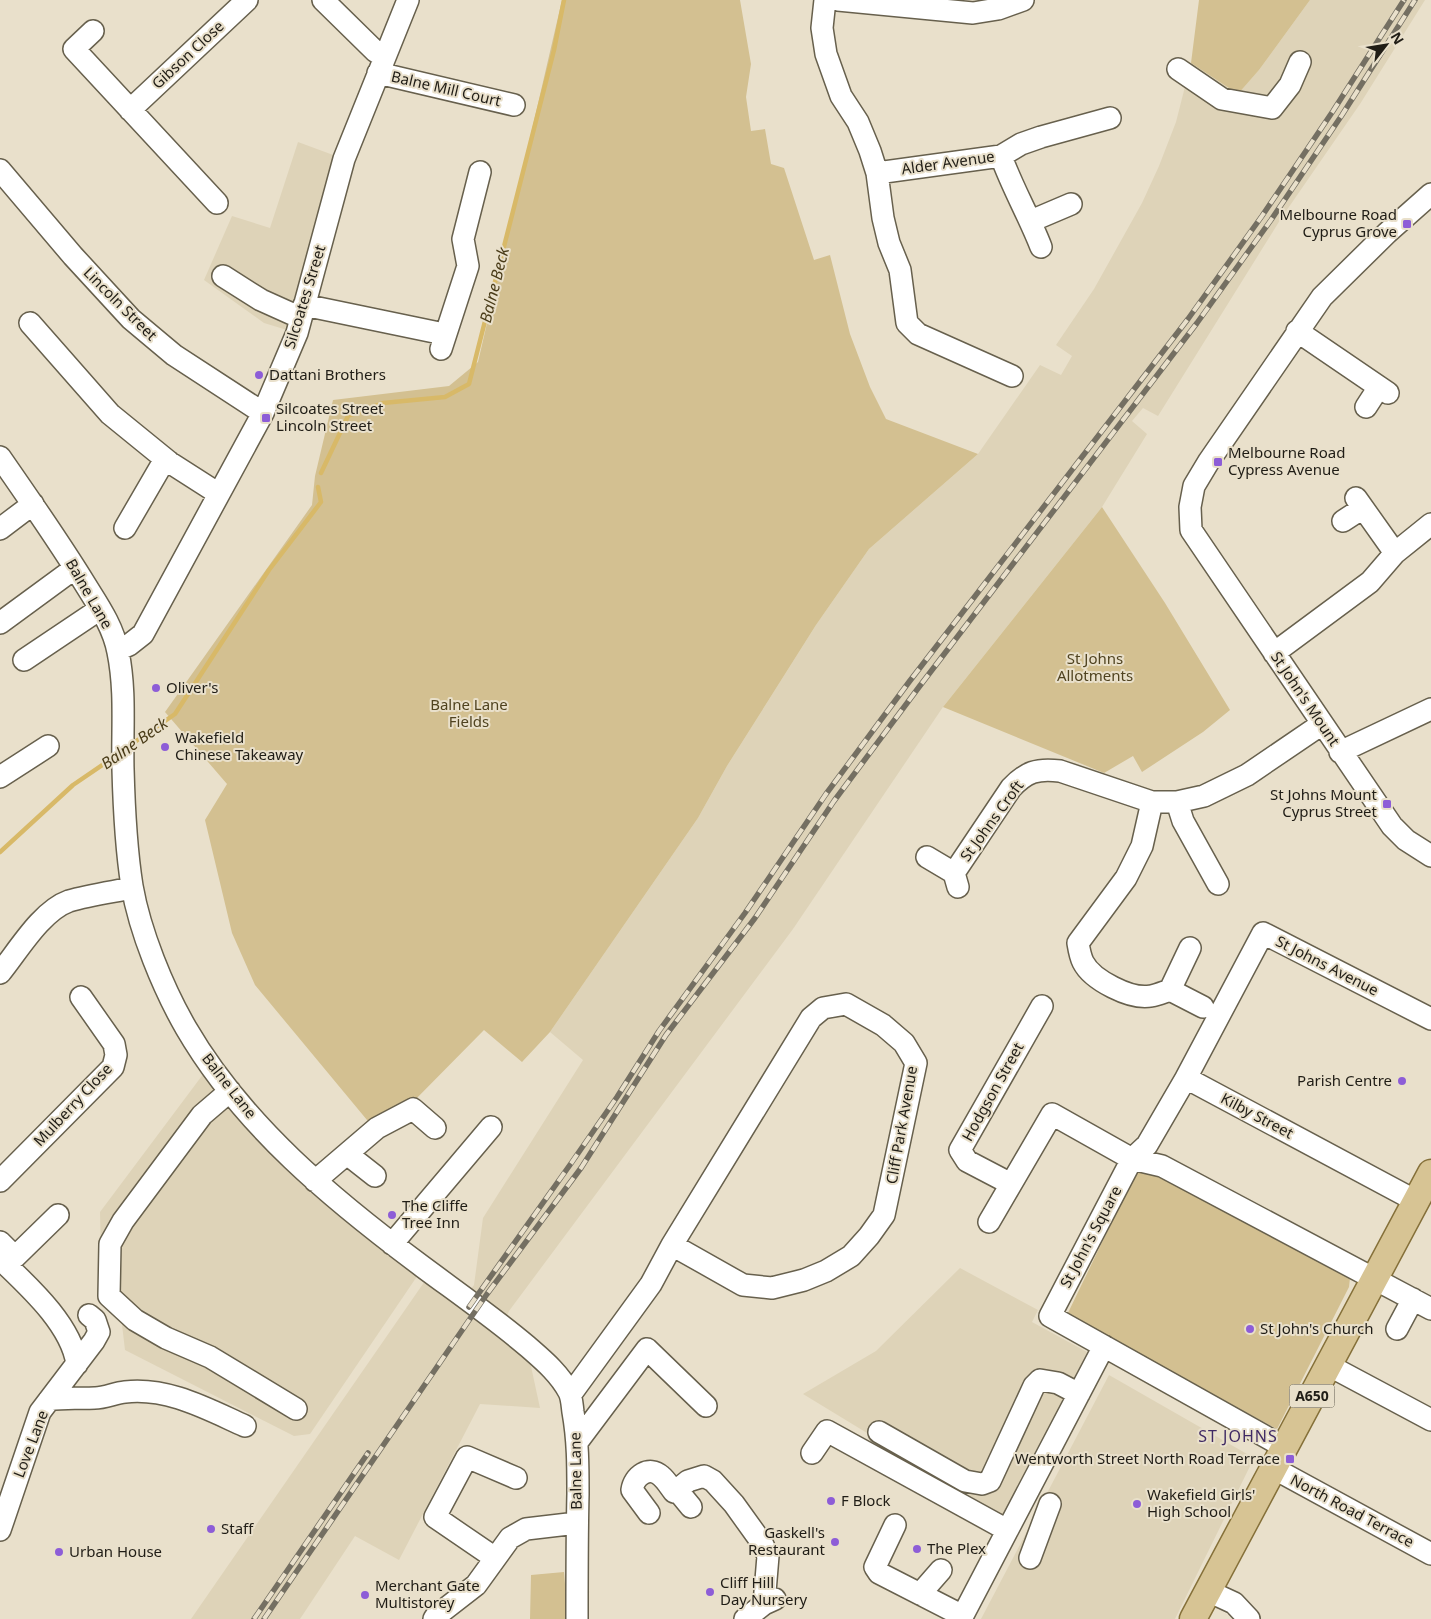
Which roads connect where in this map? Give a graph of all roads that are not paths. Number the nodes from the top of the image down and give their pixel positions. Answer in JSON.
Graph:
{"nodes":[{"id":1,"x":246,"y":0,"type":"edge"},
{"id":2,"x":323,"y":0,"type":"edge"},
{"id":3,"x":408,"y":0,"type":"edge"},
{"id":4,"x":825,"y":0,"type":"edge"},
{"id":5,"x":838,"y":0,"type":"edge"},
{"id":6,"x":1023,"y":0,"type":"edge"},
{"id":7,"x":985,"y":6,"type":"edge"},
{"id":8,"x":93,"y":31,"type":"dead end"},
{"id":9,"x":1300,"y":62,"type":"dead end"},
{"id":10,"x":381,"y":65,"type":"junction"},
{"id":11,"x":1178,"y":68,"type":"dead end"},
{"id":12,"x":514,"y":105,"type":"dead end"},
{"id":13,"x":130,"y":110,"type":"junction"},
{"id":14,"x":1110,"y":118,"type":"dead end"},
{"id":15,"x":1001,"y":156,"type":"junction"},
{"id":16,"x":0,"y":170,"type":"edge"},
{"id":17,"x":480,"y":172,"type":"dead end"},
{"id":18,"x":877,"y":173,"type":"junction"},
{"id":19,"x":1431,"y":194,"type":"edge"},
{"id":20,"x":218,"y":203,"type":"dead end"},
{"id":21,"x":1071,"y":204,"type":"dead end"},
{"id":22,"x":1031,"y":221,"type":"junction"},
{"id":23,"x":1040,"y":247,"type":"dead end"},
{"id":24,"x":223,"y":276,"type":"dead end"},
{"id":25,"x":303,"y":311,"type":"junction"},
{"id":26,"x":30,"y":323,"type":"dead end"},
{"id":27,"x":1297,"y":331,"type":"junction"},
{"id":28,"x":1012,"y":376,"type":"dead end"},
{"id":29,"x":1366,"y":408,"type":"dead end"},
{"id":30,"x":263,"y":413,"type":"junction"},
{"id":31,"x":0,"y":457,"type":"edge"},
{"id":32,"x":169,"y":462,"type":"junction"},
{"id":33,"x":219,"y":494,"type":"junction"},
{"id":34,"x":32,"y":504,"type":"junction"},
{"id":35,"x":1343,"y":521,"type":"dead end"},
{"id":36,"x":1431,"y":524,"type":"edge"},
{"id":37,"x":125,"y":528,"type":"dead end"},
{"id":38,"x":0,"y":529,"type":"edge"},
{"id":39,"x":1396,"y":553,"type":"junction"},
{"id":40,"x":75,"y":568,"type":"junction"},
{"id":41,"x":100,"y":609,"type":"junction"},
{"id":42,"x":0,"y":623,"type":"edge"},
{"id":43,"x":118,"y":650,"type":"junction"},
{"id":44,"x":1274,"y":653,"type":"junction"},
{"id":45,"x":24,"y":660,"type":"dead end"},
{"id":46,"x":1431,"y":709,"type":"edge"},
{"id":47,"x":1322,"y":724,"type":"junction"},
{"id":48,"x":48,"y":746,"type":"dead end"},
{"id":49,"x":1340,"y":752,"type":"junction"},
{"id":50,"x":0,"y":777,"type":"edge"},
{"id":51,"x":1152,"y":802,"type":"junction"},
{"id":52,"x":1177,"y":802,"type":"junction"},
{"id":53,"x":1431,"y":856,"type":"edge"},
{"id":54,"x":927,"y":857,"type":"dead end"},
{"id":55,"x":1218,"y":884,"type":"dead end"},
{"id":56,"x":132,"y":888,"type":"junction"},
{"id":57,"x":1190,"y":948,"type":"dead end"},
{"id":58,"x":0,"y":972,"type":"edge"},
{"id":59,"x":1170,"y":990,"type":"junction"},
{"id":60,"x":81,"y":997,"type":"dead end"},
{"id":61,"x":1042,"y":1006,"type":"dead end"},
{"id":62,"x":1203,"y":1007,"type":"dead end"},
{"id":63,"x":1431,"y":1019,"type":"edge"},
{"id":64,"x":1186,"y":1078,"type":"junction"},
{"id":65,"x":230,"y":1091,"type":"junction"},
{"id":66,"x":491,"y":1126,"type":"dead end"},
{"id":67,"x":435,"y":1128,"type":"dead end"},
{"id":68,"x":347,"y":1154,"type":"junction"},
{"id":69,"x":1132,"y":1159,"type":"junction"},
{"id":70,"x":1431,"y":1173,"type":"edge"},
{"id":71,"x":375,"y":1176,"type":"dead end"},
{"id":72,"x":0,"y":1181,"type":"edge"},
{"id":73,"x":315,"y":1181,"type":"junction"},
{"id":74,"x":1011,"y":1184,"type":"junction"},
{"id":75,"x":1416,"y":1201,"type":"junction"},
{"id":76,"x":58,"y":1215,"type":"dead end"},
{"id":77,"x":988,"y":1222,"type":"dead end"},
{"id":78,"x":0,"y":1242,"type":"edge"},
{"id":79,"x":392,"y":1244,"type":"junction"},
{"id":80,"x":672,"y":1245,"type":"junction"},
{"id":81,"x":8,"y":1258,"type":"edge"},
{"id":82,"x":1374,"y":1279,"type":"junction"},
{"id":83,"x":1422,"y":1304,"type":"edge"},
{"id":84,"x":89,"y":1315,"type":"dead end"},
{"id":85,"x":1397,"y":1329,"type":"dead end"},
{"id":86,"x":1104,"y":1346,"type":"junction"},
{"id":87,"x":77,"y":1364,"type":"junction"},
{"id":88,"x":1328,"y":1365,"type":"junction"},
{"id":89,"x":62,"y":1383,"type":"junction"},
{"id":90,"x":124,"y":1392,"type":"junction"},
{"id":91,"x":571,"y":1394,"type":"junction"},
{"id":92,"x":1079,"y":1394,"type":"junction"},
{"id":93,"x":49,"y":1400,"type":"junction"},
{"id":94,"x":706,"y":1406,"type":"dead end"},
{"id":95,"x":296,"y":1409,"type":"dead end"},
{"id":96,"x":1431,"y":1420,"type":"edge"},
{"id":97,"x":245,"y":1426,"type":"dead end"},
{"id":98,"x":879,"y":1432,"type":"dead end"},
{"id":99,"x":578,"y":1441,"type":"junction"},
{"id":100,"x":812,"y":1453,"type":"dead end"},
{"id":101,"x":1279,"y":1458,"type":"junction"},
{"id":102,"x":516,"y":1478,"type":"dead end"},
{"id":103,"x":674,"y":1492,"type":"dead end"},
{"id":104,"x":1026,"y":1494,"type":"junction"},
{"id":105,"x":691,"y":1507,"type":"dead end"},
{"id":106,"x":649,"y":1513,"type":"dead end"},
{"id":107,"x":577,"y":1523,"type":"junction"},
{"id":108,"x":895,"y":1525,"type":"dead end"},
{"id":109,"x":0,"y":1530,"type":"edge"},
{"id":110,"x":1007,"y":1530,"type":"junction"},
{"id":111,"x":1431,"y":1554,"type":"edge"},
{"id":112,"x":495,"y":1558,"type":"junction"},
{"id":113,"x":1030,"y":1558,"type":"dead end"},
{"id":114,"x":941,"y":1570,"type":"dead end"},
{"id":115,"x":920,"y":1594,"type":"junction"},
{"id":116,"x":1201,"y":1603,"type":"edge"},
{"id":117,"x":1246,"y":1615,"type":"edge"},
{"id":118,"x":962,"y":1617,"type":"edge"},
{"id":119,"x":434,"y":1619,"type":"edge"},
{"id":120,"x":577,"y":1619,"type":"edge"},
{"id":121,"x":745,"y":1619,"type":"edge"}],
"edges":[{"from":1,"to":13,"type":"street","name":"Gibson Close"},
{"from":2,"to":10,"type":"street"},
{"from":3,"to":10,"type":"street","name":"Silcoates Street"},
{"from":4,"to":18,"type":"street"},
{"from":5,"to":7,"type":"street"},
{"from":6,"to":7,"type":"street"},
{"from":8,"to":13,"type":"street"},
{"from":9,"to":11,"type":"street"},
{"from":10,"to":12,"type":"street","name":"Balne Mill Court"},
{"from":10,"to":25,"type":"street","name":"Silcoates Street"},
{"from":13,"to":20,"type":"street"},
{"from":14,"to":15,"type":"street","name":"Alder Avenue"},
{"from":15,"to":18,"type":"street","name":"Alder Avenue"},
{"from":15,"to":22,"type":"street"},
{"from":16,"to":30,"type":"street","name":"Lincoln Street"},
{"from":17,"to":25,"type":"street"},
{"from":18,"to":28,"type":"street"},
{"from":19,"to":27,"type":"street"},
{"from":21,"to":22,"type":"street"},
{"from":22,"to":23,"type":"street"},
{"from":24,"to":25,"type":"street"},
{"from":25,"to":30,"type":"street","name":"Silcoates Street"},
{"from":26,"to":32,"type":"street"},
{"from":27,"to":29,"type":"street"},
{"from":27,"to":44,"type":"street","name":"St John's Mount"},
{"from":30,"to":33,"type":"street","name":"Silcoates Street"},
{"from":31,"to":34,"type":"street","name":"Balne Lane"},
{"from":32,"to":33,"type":"street"},
{"from":32,"to":37,"type":"street"},
{"from":33,"to":43,"type":"street","name":"Silcoates Street"},
{"from":34,"to":38,"type":"street"},
{"from":34,"to":40,"type":"street","name":"Balne Lane"},
{"from":35,"to":39,"type":"street"},
{"from":36,"to":39,"type":"street"},
{"from":39,"to":44,"type":"street"},
{"from":40,"to":41,"type":"street","name":"Balne Lane"},
{"from":40,"to":42,"type":"street"},
{"from":41,"to":43,"type":"street","name":"Balne Lane"},
{"from":41,"to":45,"type":"street"},
{"from":43,"to":56,"type":"street","name":"Balne Lane"},
{"from":44,"to":47,"type":"street","name":"St John's Mount"},
{"from":46,"to":49,"type":"street"},
{"from":47,"to":49,"type":"street","name":"St John's Mount"},
{"from":47,"to":52,"type":"street","name":"St Johns Croft"},
{"from":48,"to":50,"type":"street"},
{"from":49,"to":53,"type":"street","name":"St John's Mount"},
{"from":51,"to":52,"type":"street","name":"St Johns Croft"},
{"from":51,"to":54,"type":"street","name":"St Johns Croft"},
{"from":51,"to":59,"type":"street"},
{"from":52,"to":55,"type":"street"},
{"from":56,"to":58,"type":"street"},
{"from":56,"to":65,"type":"street","name":"Balne Lane"},
{"from":57,"to":59,"type":"street"},
{"from":59,"to":62,"type":"street"},
{"from":60,"to":72,"type":"street","name":"Mulberry Close"},
{"from":61,"to":74,"type":"street","name":"Hodgson Street"},
{"from":63,"to":64,"type":"street","name":"St Johns Avenue"},
{"from":64,"to":69,"type":"street"},
{"from":64,"to":75,"type":"street","name":"Kilby Street"},
{"from":65,"to":73,"type":"street","name":"Balne Lane"},
{"from":65,"to":95,"type":"street"},
{"from":66,"to":79,"type":"street"},
{"from":67,"to":68,"type":"street"},
{"from":68,"to":71,"type":"street"},
{"from":68,"to":73,"type":"street"},
{"from":69,"to":74,"type":"street"},
{"from":69,"to":82,"type":"street"},
{"from":69,"to":86,"type":"street","name":"St John's Square"},
{"from":70,"to":75,"type":"main road","number":"A650"},
{"from":73,"to":79,"type":"street","name":"Balne Lane"},
{"from":74,"to":77,"type":"street"},
{"from":75,"to":82,"type":"main road","number":"A650"},
{"from":76,"to":81,"type":"street"},
{"from":78,"to":81,"type":"street"},
{"from":79,"to":91,"type":"street","name":"Balne Lane"},
{"from":80,"to":80,"type":"street","name":"Cliff Park Avenue"},
{"from":80,"to":91,"type":"street","name":"Cliff Park Avenue"},
{"from":81,"to":87,"type":"street"},
{"from":82,"to":83,"type":"street"},
{"from":82,"to":88,"type":"main road","number":"A650"},
{"from":83,"to":85,"type":"street"},
{"from":84,"to":87,"type":"street","name":"Love Lane"},
{"from":86,"to":92,"type":"street"},
{"from":86,"to":101,"type":"street","name":"St John's Square"},
{"from":87,"to":89,"type":"street","name":"Love Lane"},
{"from":88,"to":96,"type":"street"},
{"from":88,"to":101,"type":"main road","number":"A650"},
{"from":89,"to":90,"type":"street"},
{"from":89,"to":93,"type":"street","name":"Love Lane"},
{"from":90,"to":93,"type":"street"},
{"from":90,"to":97,"type":"street"},
{"from":91,"to":99,"type":"street","name":"Balne Lane"},
{"from":92,"to":98,"type":"street"},
{"from":92,"to":104,"type":"street"},
{"from":93,"to":109,"type":"street","name":"Love Lane"},
{"from":94,"to":99,"type":"street"},
{"from":99,"to":107,"type":"street","name":"Balne Lane"},
{"from":100,"to":110,"type":"street"},
{"from":101,"to":111,"type":"street","name":"North Road Terrace"},
{"from":101,"to":116,"type":"main road","number":"A650"},
{"from":102,"to":112,"type":"street"},
{"from":103,"to":106,"type":"street"},
{"from":104,"to":110,"type":"street"},
{"from":104,"to":113,"type":"street"},
{"from":105,"to":121,"type":"street"},
{"from":107,"to":112,"type":"street"},
{"from":107,"to":120,"type":"street","name":"Balne Lane"},
{"from":108,"to":115,"type":"street"},
{"from":110,"to":118,"type":"street"},
{"from":112,"to":119,"type":"street"},
{"from":114,"to":115,"type":"street"},
{"from":115,"to":118,"type":"street"},
{"from":116,"to":117,"type":"street"}]}
